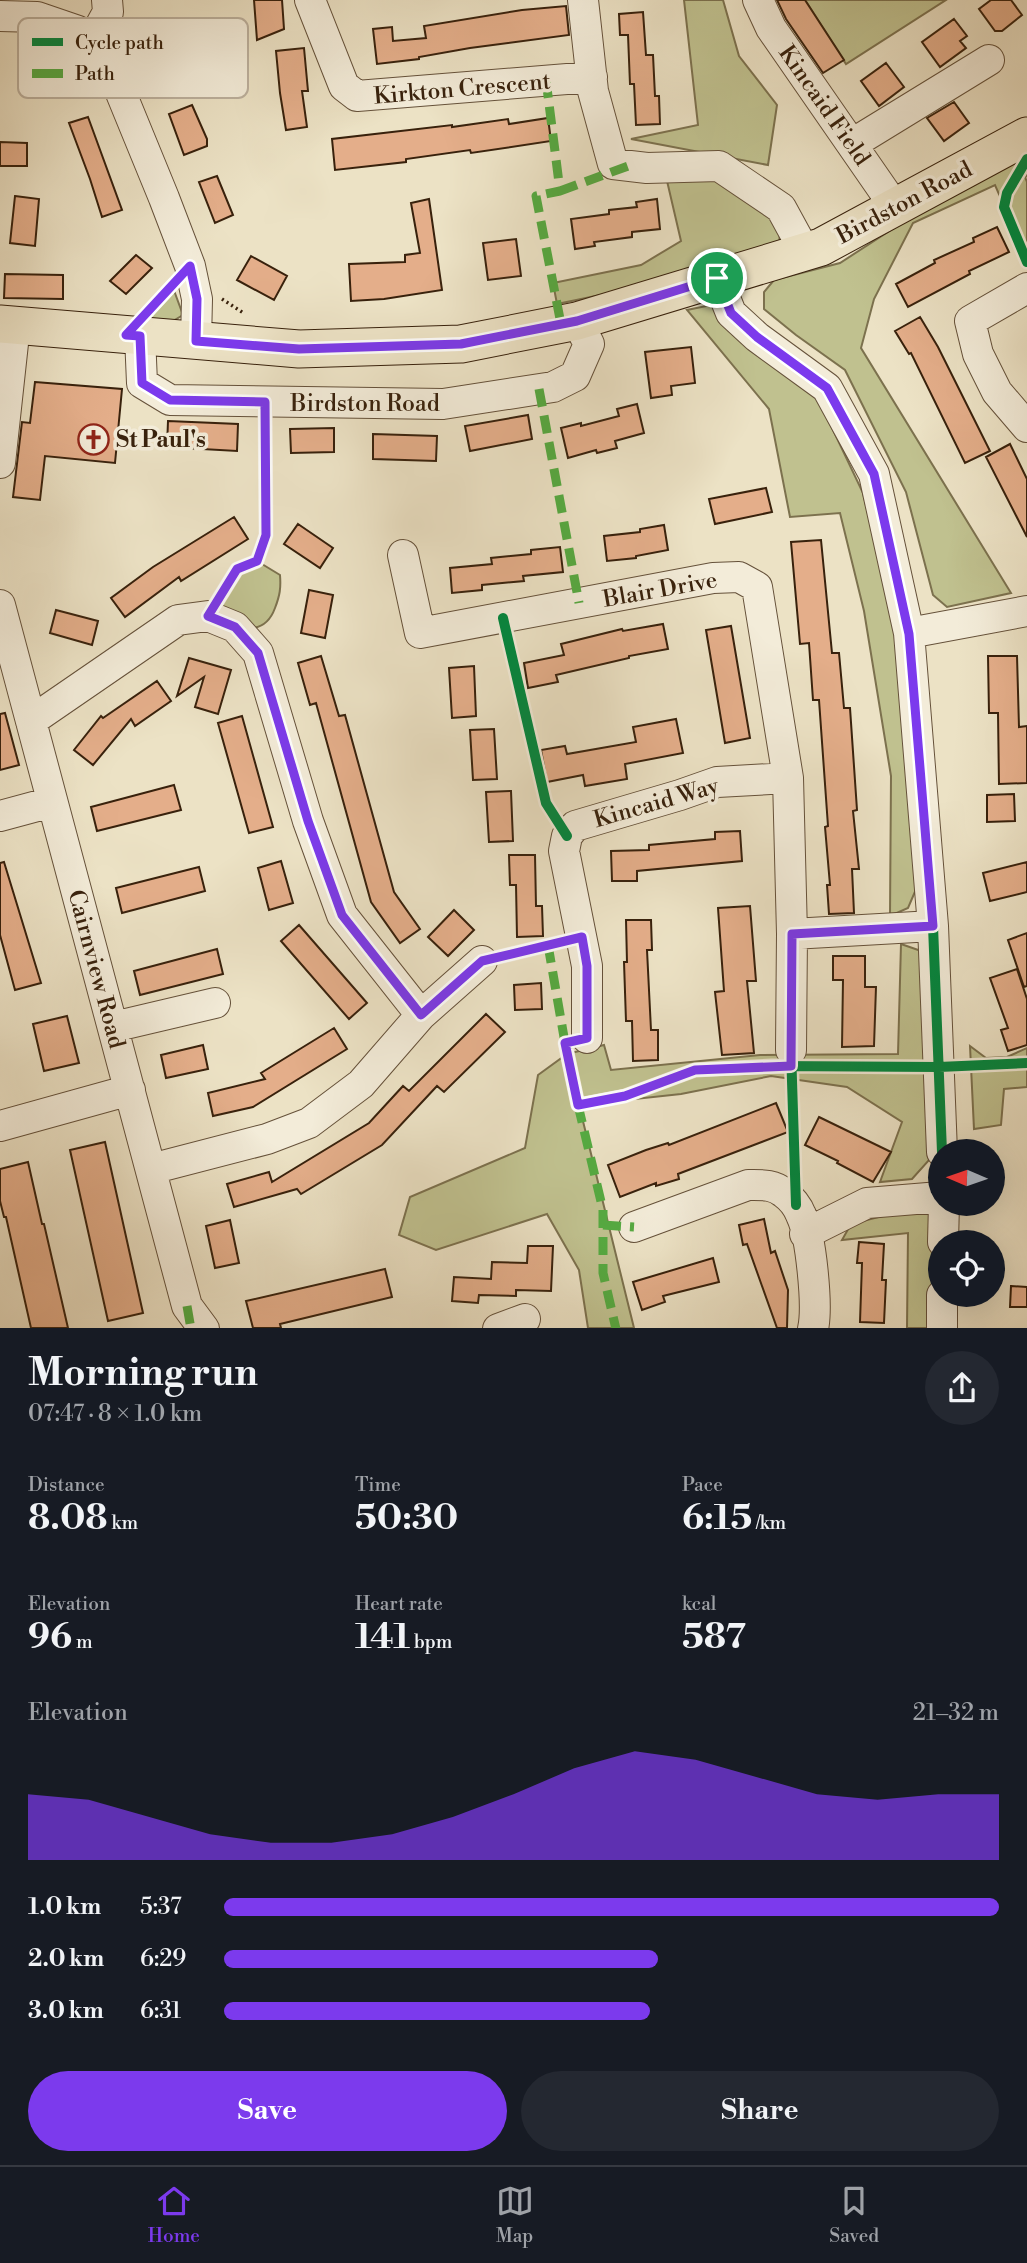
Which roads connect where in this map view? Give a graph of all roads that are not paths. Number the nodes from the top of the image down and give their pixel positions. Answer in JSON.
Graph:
{"nodes":[{"id":1,"x":107,"y":0,"type":"edge"},
{"id":2,"x":310,"y":0,"type":"edge"},
{"id":3,"x":583,"y":0,"type":"edge"},
{"id":4,"x":758,"y":0,"type":"edge"},
{"id":5,"x":40,"y":9,"type":"edge"},
{"id":6,"x":0,"y":16,"type":"edge"},
{"id":7,"x":56,"y":18,"type":"edge"},
{"id":8,"x":105,"y":18,"type":"edge"},
{"id":9,"x":989,"y":60,"type":"dead end"},
{"id":10,"x":592,"y":77,"type":"junction"},
{"id":11,"x":123,"y":98,"type":"edge"},
{"id":12,"x":1027,"y":136,"type":"edge"},
{"id":13,"x":852,"y":144,"type":"junction"},
{"id":14,"x":895,"y":207,"type":"junction"},
{"id":15,"x":805,"y":251,"type":"junction"},
{"id":16,"x":717,"y":278,"type":"junction"},
{"id":17,"x":1027,"y":288,"type":"edge"},
{"id":18,"x":577,"y":321,"type":"junction"},
{"id":19,"x":8,"y":324,"type":"edge"},
{"id":20,"x":133,"y":335,"type":"junction"},
{"id":21,"x":196,"y":341,"type":"junction"},
{"id":22,"x":1027,"y":427,"type":"edge"},
{"id":23,"x":0,"y":463,"type":"edge"},
{"id":24,"x":403,"y":555,"type":"dead end"},
{"id":25,"x":0,"y":605,"type":"edge"},
{"id":26,"x":1027,"y":611,"type":"edge"},
{"id":27,"x":909,"y":634,"type":"junction"},
{"id":28,"x":31,"y":721,"type":"junction"},
{"id":29,"x":788,"y":778,"type":"junction"},
{"id":30,"x":52,"y":802,"type":"junction"},
{"id":31,"x":0,"y":816,"type":"edge"},
{"id":32,"x":933,"y":926,"type":"junction"},
{"id":33,"x":792,"y":934,"type":"junction"},
{"id":34,"x":482,"y":961,"type":"dead end"},
{"id":35,"x":215,"y":1003,"type":"dead end"},
{"id":36,"x":421,"y":1015,"type":"junction"},
{"id":37,"x":113,"y":1027,"type":"junction"},
{"id":38,"x":584,"y":1039,"type":"dead end"},
{"id":39,"x":791,"y":1050,"type":"dead end"},
{"id":40,"x":130,"y":1090,"type":"junction"},
{"id":41,"x":0,"y":1126,"type":"edge"},
{"id":42,"x":941,"y":1139,"type":"edge"},
{"id":43,"x":151,"y":1169,"type":"junction"},
{"id":44,"x":928,"y":1198,"type":"edge"},
{"id":45,"x":634,"y":1227,"type":"dead end"},
{"id":46,"x":805,"y":1234,"type":"junction"},
{"id":47,"x":942,"y":1307,"type":"edge"},
{"id":48,"x":204,"y":1328,"type":"edge"},
{"id":49,"x":813,"y":1328,"type":"edge"},
{"id":50,"x":942,"y":1328,"type":"edge"}],
"edges":[{"from":1,"to":8,"type":"street"},
{"from":2,"to":10,"type":"street","name":"Kirkton Crescent"},
{"from":3,"to":10,"type":"street"},
{"from":4,"to":13,"type":"street","name":"Kincaid Field"},
{"from":5,"to":6,"type":"street"},
{"from":5,"to":7,"type":"street"},
{"from":9,"to":13,"type":"street"},
{"from":10,"to":15,"type":"street"},
{"from":11,"to":21,"type":"street"},
{"from":12,"to":14,"type":"main road","name":"Birdston Road"},
{"from":13,"to":14,"type":"street","name":"Kincaid Field"},
{"from":14,"to":15,"type":"main road","name":"Birdston Road"},
{"from":15,"to":16,"type":"main road","name":"Birdston Road"},
{"from":16,"to":18,"type":"main road","name":"Birdston Road"},
{"from":16,"to":27,"type":"street"},
{"from":17,"to":22,"type":"street"},
{"from":18,"to":20,"type":"street","name":"Birdston Road"},
{"from":18,"to":21,"type":"main road","name":"Birdston Road"},
{"from":19,"to":20,"type":"main road","name":"Birdston Road"},
{"from":19,"to":23,"type":"street"},
{"from":20,"to":21,"type":"main road","name":"Birdston Road"},
{"from":24,"to":29,"type":"street","name":"Blair Drive"},
{"from":25,"to":28,"type":"street","name":"Cairnview Road"},
{"from":26,"to":27,"type":"street"},
{"from":27,"to":32,"type":"street"},
{"from":28,"to":30,"type":"street","name":"Cairnview Road"},
{"from":28,"to":36,"type":"street"},
{"from":29,"to":33,"type":"street","name":"Blair Drive"},
{"from":29,"to":38,"type":"street","name":"Kincaid Way"},
{"from":30,"to":31,"type":"street"},
{"from":30,"to":37,"type":"street","name":"Cairnview Road"},
{"from":32,"to":33,"type":"street"},
{"from":32,"to":42,"type":"street"},
{"from":33,"to":39,"type":"street","name":"Blair Drive"},
{"from":34,"to":36,"type":"street"},
{"from":35,"to":37,"type":"street"},
{"from":36,"to":43,"type":"street"},
{"from":37,"to":40,"type":"street","name":"Cairnview Road"},
{"from":40,"to":41,"type":"street"},
{"from":40,"to":43,"type":"street","name":"Cairnview Road"},
{"from":43,"to":48,"type":"street","name":"Cairnview Road"},
{"from":44,"to":46,"type":"street"},
{"from":45,"to":46,"type":"street"},
{"from":46,"to":49,"type":"street"},
{"from":47,"to":50,"type":"street"}]}
